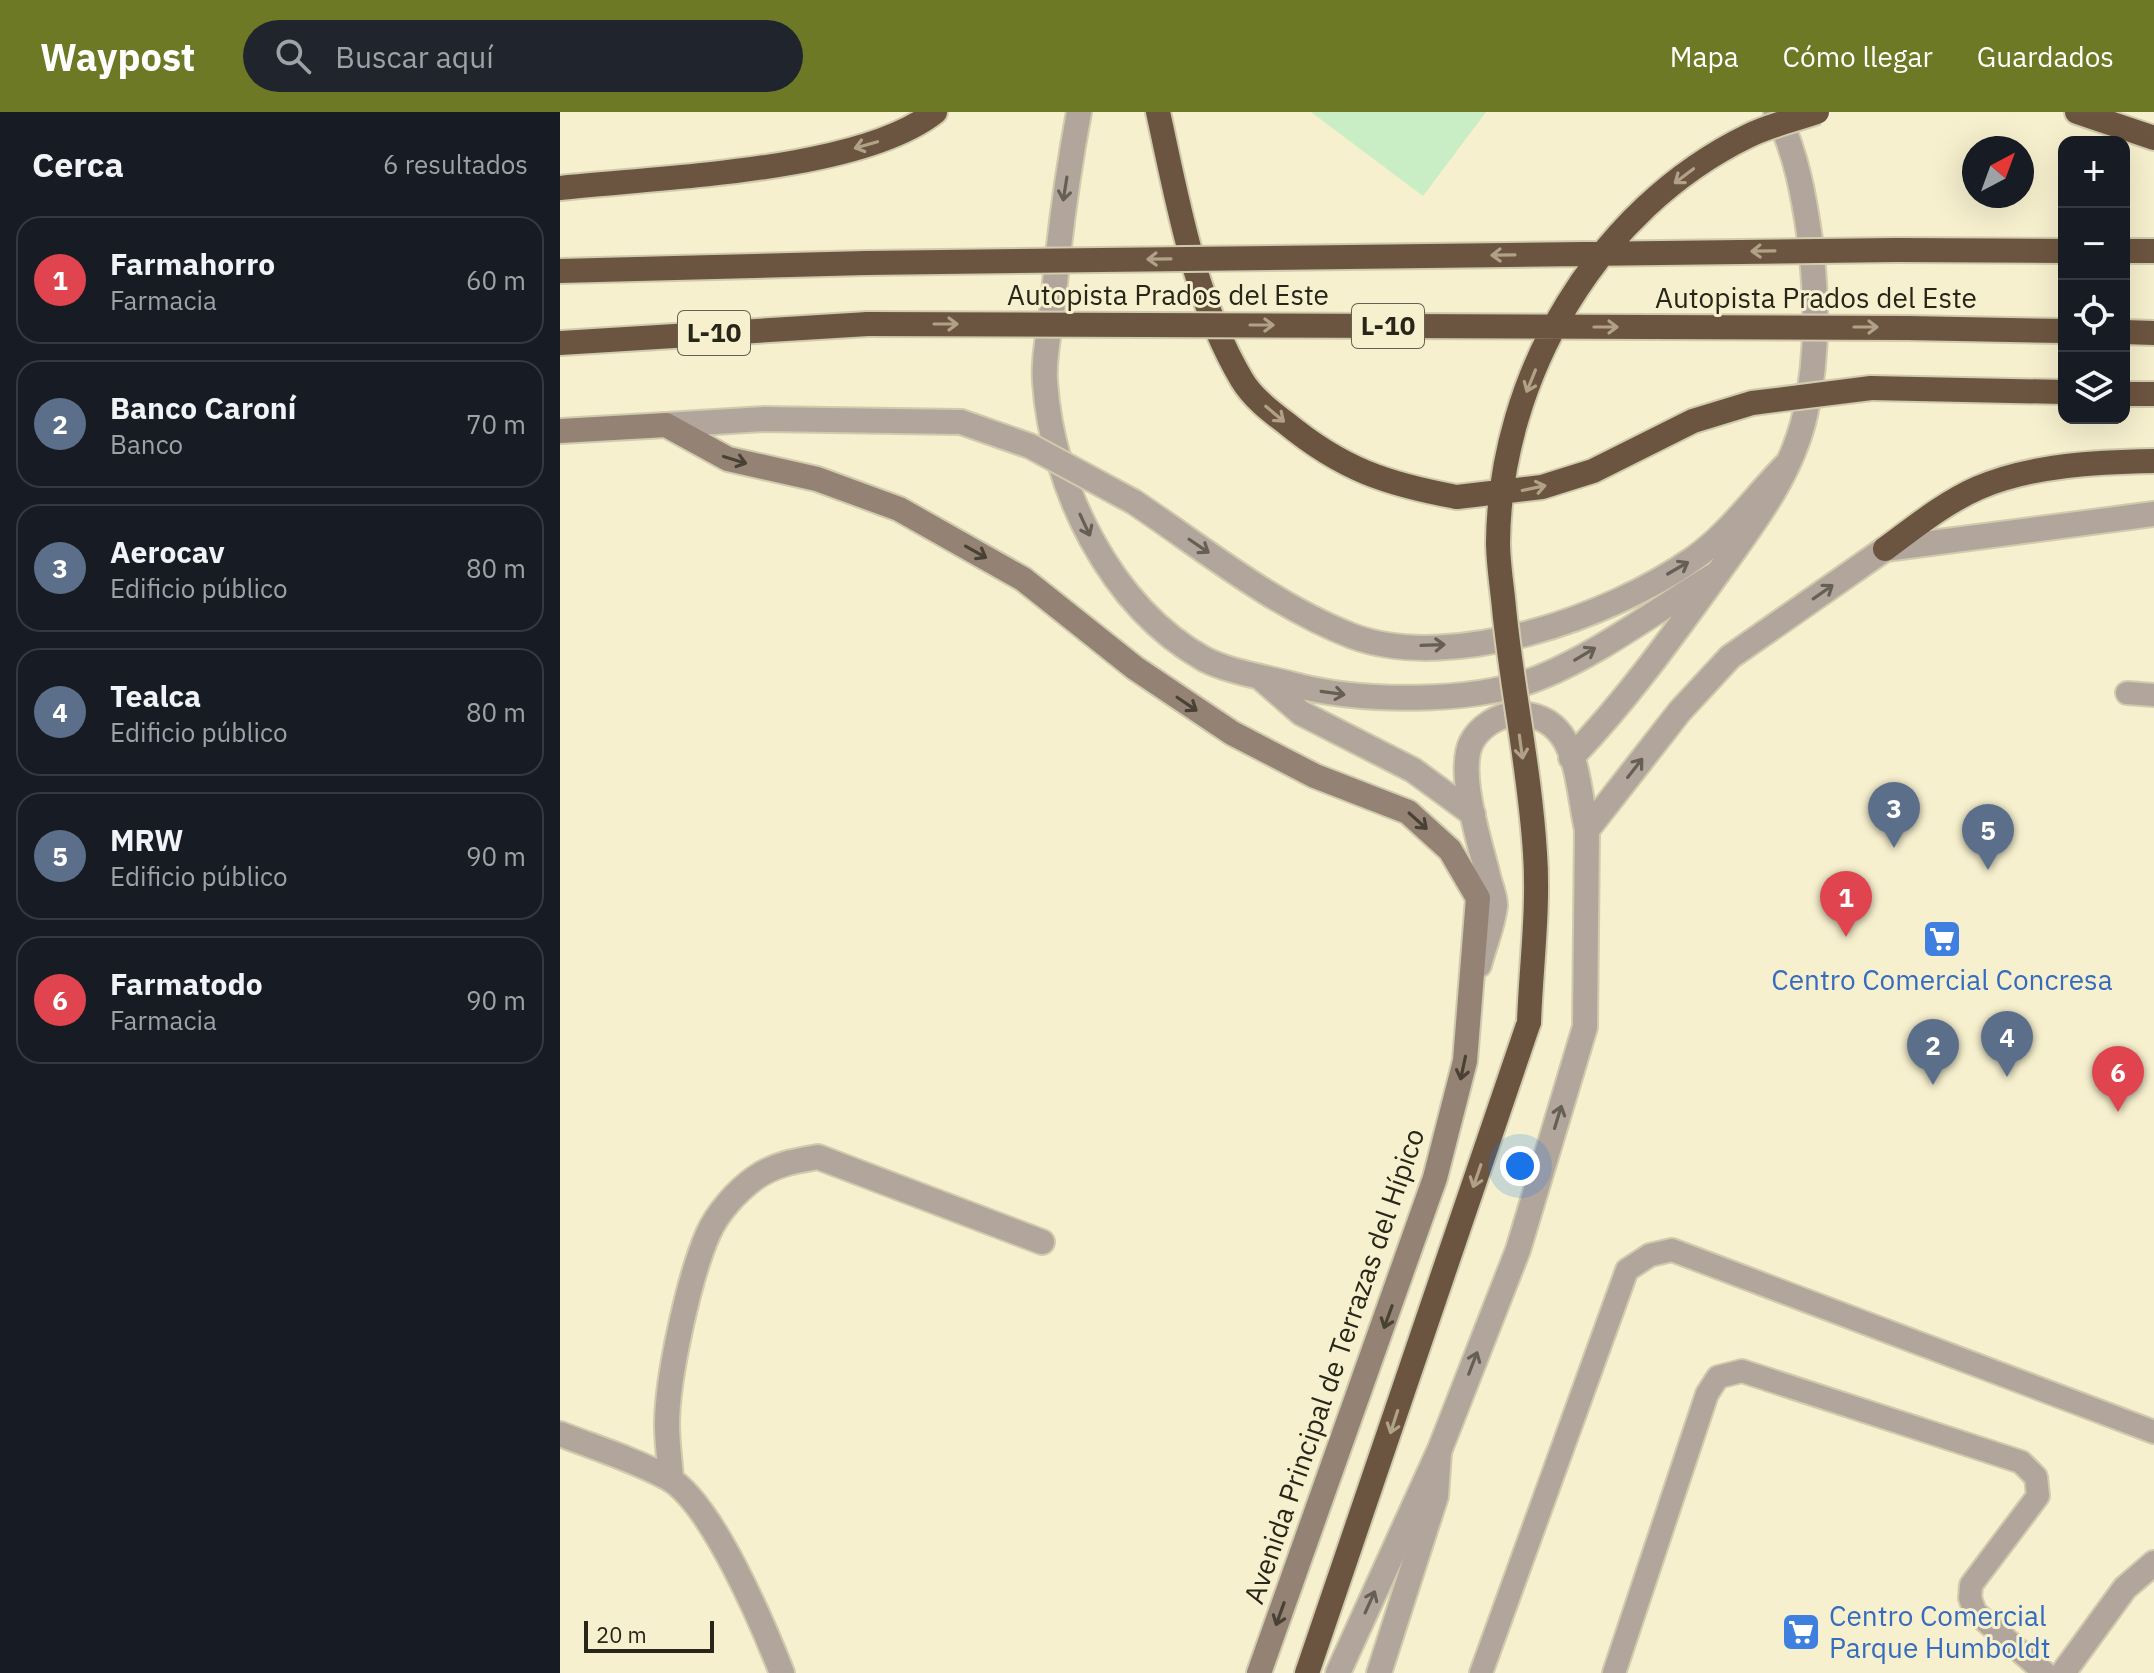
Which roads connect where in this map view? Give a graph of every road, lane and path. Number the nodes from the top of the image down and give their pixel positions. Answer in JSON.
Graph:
{"nodes":[{"id":1,"x":935,"y":112,"type":"edge"},
{"id":2,"x":1079,"y":112,"type":"edge"},
{"id":3,"x":1158,"y":112,"type":"edge"},
{"id":4,"x":1776,"y":112,"type":"edge"},
{"id":5,"x":1817,"y":112,"type":"edge"},
{"id":6,"x":2077,"y":112,"type":"edge"},
{"id":7,"x":2154,"y":138,"type":"edge"},
{"id":8,"x":560,"y":188,"type":"edge"},
{"id":9,"x":2058,"y":251,"type":"edge"},
{"id":10,"x":2130,"y":251,"type":"edge"},
{"id":11,"x":2154,"y":251,"type":"edge"},
{"id":12,"x":560,"y":271,"type":"edge"},
{"id":13,"x":2058,"y":331,"type":"edge"},
{"id":14,"x":2130,"y":332,"type":"edge"},
{"id":15,"x":2154,"y":333,"type":"edge"},
{"id":16,"x":560,"y":343,"type":"edge"},
{"id":17,"x":2058,"y":392,"type":"edge"},
{"id":18,"x":2130,"y":394,"type":"edge"},
{"id":19,"x":2154,"y":394,"type":"edge"},
{"id":20,"x":666,"y":425,"type":"junction"},
{"id":21,"x":560,"y":431,"type":"edge"},
{"id":22,"x":2154,"y":461,"type":"edge"},
{"id":23,"x":1787,"y":464,"type":"junction"},
{"id":24,"x":2154,"y":514,"type":"edge"},
{"id":25,"x":1885,"y":549,"type":"junction"},
{"id":26,"x":1718,"y":573,"type":"junction"},
{"id":27,"x":1257,"y":675,"type":"junction"},
{"id":28,"x":2127,"y":693,"type":"dead end"},
{"id":29,"x":2154,"y":695,"type":"edge"},
{"id":30,"x":1571,"y":758,"type":"junction"},
{"id":31,"x":1473,"y":814,"type":"junction"},
{"id":32,"x":1587,"y":830,"type":"junction"},
{"id":33,"x":1472,"y":991,"type":"junction"},
{"id":34,"x":1042,"y":1242,"type":"dead end"},
{"id":35,"x":2154,"y":1432,"type":"edge"},
{"id":36,"x":560,"y":1434,"type":"edge"},
{"id":37,"x":1440,"y":1449,"type":"junction"},
{"id":38,"x":671,"y":1480,"type":"junction"},
{"id":39,"x":2154,"y":1563,"type":"edge"},
{"id":40,"x":782,"y":1673,"type":"edge"},
{"id":41,"x":1259,"y":1673,"type":"edge"},
{"id":42,"x":1307,"y":1673,"type":"edge"},
{"id":43,"x":1338,"y":1673,"type":"edge"},
{"id":44,"x":1379,"y":1673,"type":"edge"},
{"id":45,"x":1481,"y":1673,"type":"edge"},
{"id":46,"x":1614,"y":1673,"type":"edge"},
{"id":47,"x":2045,"y":1673,"type":"edge"},
{"id":48,"x":2063,"y":1673,"type":"edge"}],
"edges":[{"from":1,"to":8,"type":"highway","one_way":true},
{"from":2,"to":27,"type":"street","one_way":true},
{"from":3,"to":17,"type":"highway","one_way":true,"bridge":true},
{"from":4,"to":23,"type":"street"},
{"from":5,"to":42,"type":"highway","one_way":true,"bridge":true},
{"from":6,"to":7,"type":"highway"},
{"from":9,"to":12,"type":"highway","name":"Autopista Prados del Este","one_way":true,"bridge":true},
{"from":10,"to":11,"type":"highway"},
{"from":16,"to":13,"type":"highway","name":"Autopista Prados del Este","number":"L-10","one_way":true,"bridge":true},
{"from":14,"to":15,"type":"highway"},
{"from":18,"to":19,"type":"highway"},
{"from":20,"to":21,"type":"main road"},
{"from":20,"to":23,"type":"street","one_way":true,"bridge":true},
{"from":20,"to":33,"type":"main road","one_way":true},
{"from":22,"to":25,"type":"highway"},
{"from":23,"to":26,"type":"street"},
{"from":24,"to":25,"type":"street"},
{"from":32,"to":25,"type":"street","one_way":true},
{"from":27,"to":26,"type":"street","one_way":true},
{"from":26,"to":30,"type":"street"},
{"from":27,"to":31,"type":"street"},
{"from":28,"to":29,"type":"lane"},
{"from":30,"to":31,"type":"street","name":"Avenida Principal de Terrazas del Hípico"},
{"from":30,"to":32,"type":"street"},
{"from":31,"to":33,"type":"street","name":"Avenida Principal de Terrazas del Hípico"},
{"from":37,"to":32,"type":"street","one_way":true},
{"from":33,"to":41,"type":"main road","name":"Avenida Principal de Terrazas del Hípico","one_way":true},
{"from":34,"to":38,"type":"street"},
{"from":35,"to":45,"type":"lane"},
{"from":36,"to":38,"type":"street"},
{"from":43,"to":37,"type":"street","one_way":true},
{"from":37,"to":44,"type":"street"},
{"from":38,"to":40,"type":"street"},
{"from":39,"to":48,"type":"street"},
{"from":46,"to":47,"type":"lane"}]}
